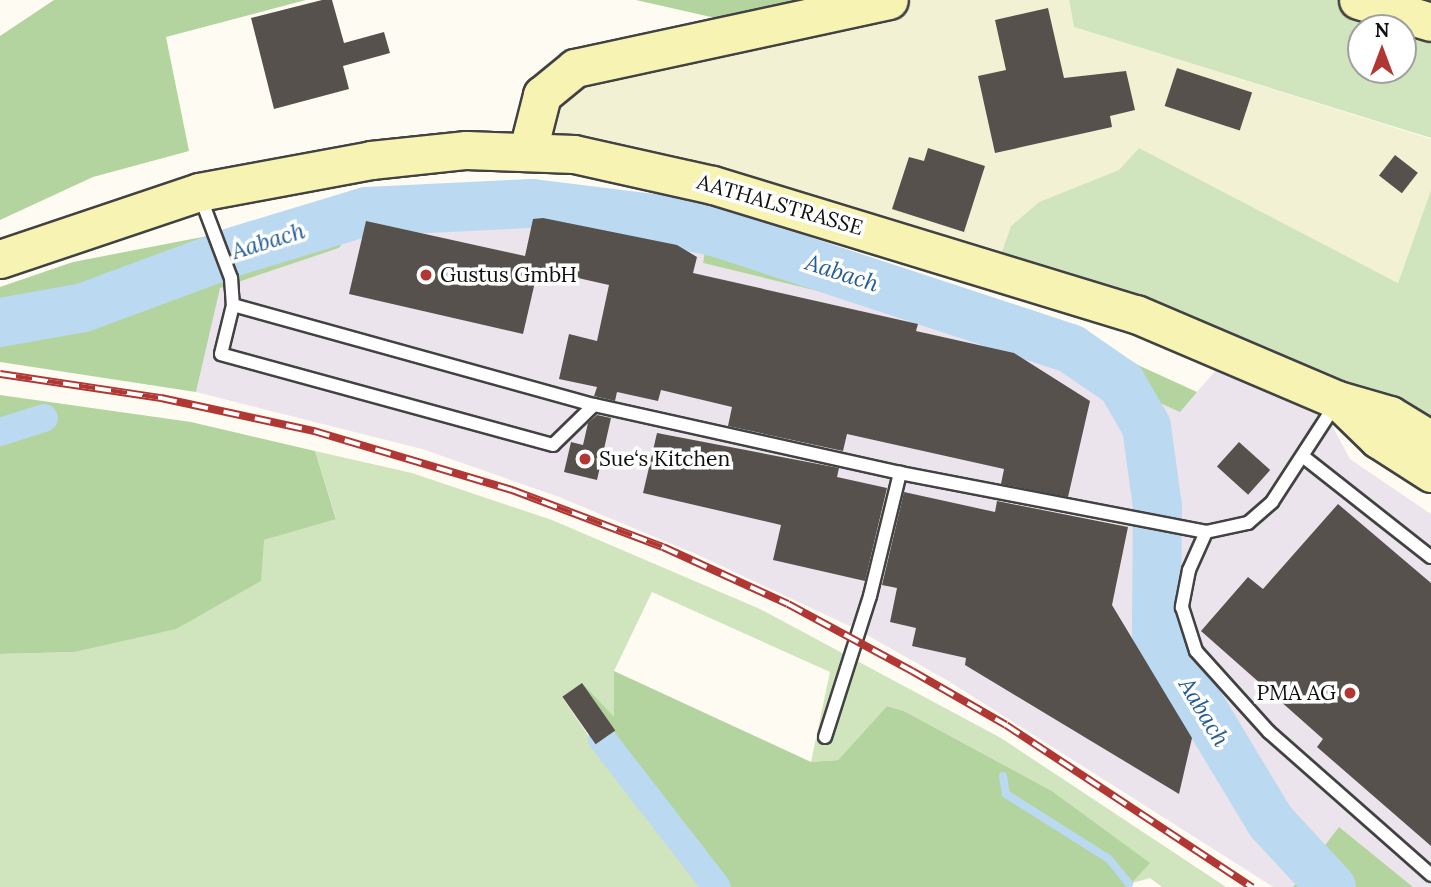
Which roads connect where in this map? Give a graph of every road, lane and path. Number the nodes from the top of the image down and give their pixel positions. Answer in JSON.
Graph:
{"nodes":[{"id":1,"x":889,"y":0,"type":"edge"},
{"id":2,"x":1358,"y":0,"type":"edge"},
{"id":3,"x":1431,"y":22,"type":"edge"},
{"id":4,"x":528,"y":150,"type":"junction"},
{"id":5,"x":200,"y":192,"type":"junction"},
{"id":6,"x":0,"y":259,"type":"edge"},
{"id":7,"x":233,"y":305,"type":"junction"},
{"id":8,"x":1338,"y":400,"type":"junction"},
{"id":9,"x":594,"y":405,"type":"junction"},
{"id":10,"x":1431,"y":440,"type":"edge"},
{"id":11,"x":1305,"y":458,"type":"junction"},
{"id":12,"x":1431,"y":472,"type":"edge"},
{"id":13,"x":900,"y":473,"type":"junction"},
{"id":14,"x":1206,"y":532,"type":"junction"},
{"id":15,"x":1431,"y":558,"type":"edge"},
{"id":16,"x":825,"y":737,"type":"dead end"},
{"id":17,"x":1431,"y":875,"type":"edge"}],
"edges":[{"from":1,"to":4,"type":"main road"},
{"from":2,"to":3,"type":"main road"},
{"from":4,"to":5,"type":"main road","name":"AATHALSTRASSE"},
{"from":4,"to":8,"type":"main road","name":"AATHALSTRASSE"},
{"from":5,"to":6,"type":"main road","name":"AATHALSTRASSE"},
{"from":5,"to":7,"type":"lane"},
{"from":7,"to":9,"type":"lane"},
{"from":7,"to":9,"type":"lane"},
{"from":8,"to":10,"type":"main road","name":"AATHALSTRASSE"},
{"from":8,"to":11,"type":"lane"},
{"from":8,"to":12,"type":"main road","name":"AATHALSTRASSE"},
{"from":9,"to":13,"type":"lane"},
{"from":11,"to":14,"type":"lane"},
{"from":11,"to":15,"type":"lane"},
{"from":13,"to":14,"type":"lane"},
{"from":13,"to":16,"type":"lane"},
{"from":14,"to":17,"type":"lane"}]}
